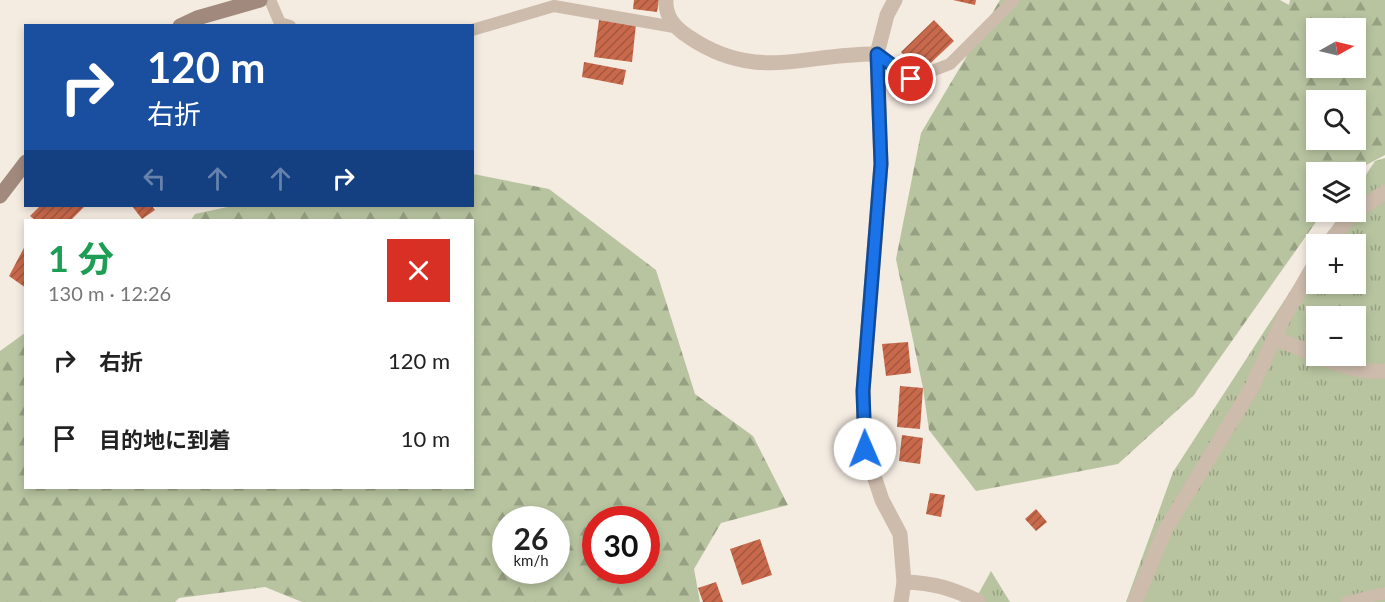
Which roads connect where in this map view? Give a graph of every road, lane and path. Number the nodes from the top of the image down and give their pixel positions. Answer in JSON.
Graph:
{"nodes":[{"id":1,"x":260,"y":0,"type":"edge"},
{"id":2,"x":270,"y":0,"type":"edge"},
{"id":3,"x":666,"y":0,"type":"edge"},
{"id":4,"x":895,"y":0,"type":"edge"},
{"id":5,"x":1014,"y":0,"type":"edge"},
{"id":6,"x":184,"y":24,"type":"edge"},
{"id":7,"x":283,"y":24,"type":"edge"},
{"id":8,"x":674,"y":27,"type":"junction"},
{"id":9,"x":474,"y":29,"type":"edge"},
{"id":10,"x":877,"y":54,"type":"junction"},
{"id":11,"x":24,"y":165,"type":"edge"},
{"id":12,"x":1385,"y":192,"type":"edge"},
{"id":13,"x":0,"y":196,"type":"edge"},
{"id":14,"x":1336,"y":234,"type":"edge"},
{"id":15,"x":1306,"y":279,"type":"edge"},
{"id":16,"x":1274,"y":338,"type":"junction"},
{"id":17,"x":1306,"y":351,"type":"edge"},
{"id":18,"x":1343,"y":366,"type":"edge"},
{"id":19,"x":1385,"y":371,"type":"edge"},
{"id":20,"x":904,"y":582,"type":"junction"},
{"id":21,"x":1385,"y":593,"type":"edge"},
{"id":22,"x":901,"y":602,"type":"edge"},
{"id":23,"x":979,"y":602,"type":"edge"},
{"id":24,"x":1135,"y":602,"type":"edge"},
{"id":25,"x":1347,"y":602,"type":"edge"}],
"edges":[{"from":1,"to":6,"type":"street"},
{"from":2,"to":7,"type":"lane"},
{"from":3,"to":8,"type":"street"},
{"from":4,"to":10,"type":"street"},
{"from":5,"to":10,"type":"lane"},
{"from":8,"to":9,"type":"lane"},
{"from":8,"to":10,"type":"street"},
{"from":10,"to":20,"type":"street"},
{"from":11,"to":13,"type":"street"},
{"from":12,"to":14,"type":"street"},
{"from":15,"to":16,"type":"street"},
{"from":16,"to":17,"type":"street"},
{"from":16,"to":24,"type":"street"},
{"from":18,"to":19,"type":"street"},
{"from":20,"to":22,"type":"street"},
{"from":20,"to":23,"type":"street"},
{"from":21,"to":25,"type":"lane"}]}
